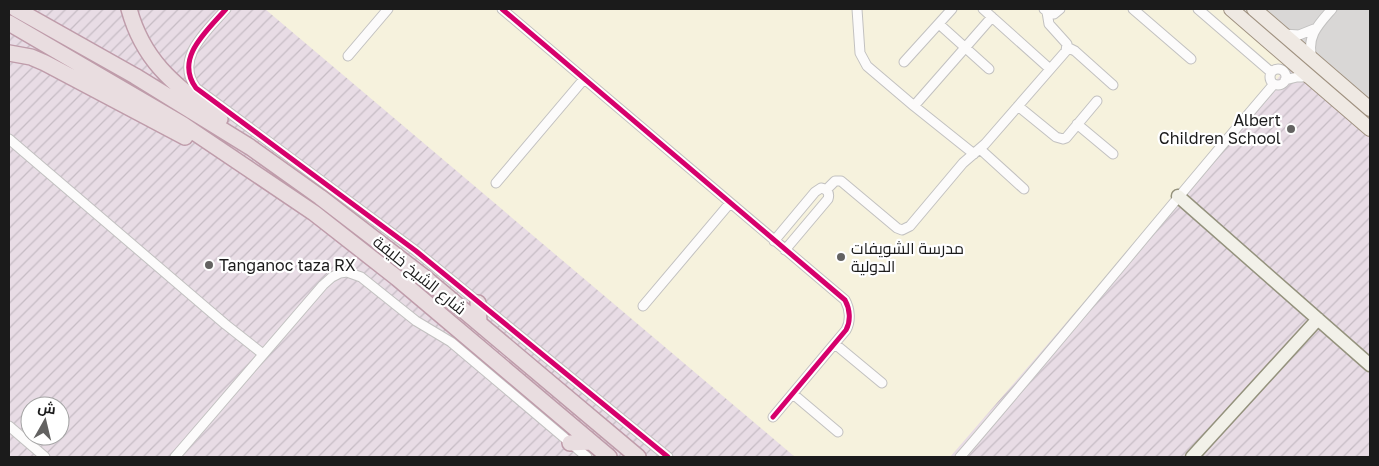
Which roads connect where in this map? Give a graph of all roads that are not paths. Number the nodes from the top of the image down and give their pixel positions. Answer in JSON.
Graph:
{"nodes":[{"id":1,"x":16,"y":9,"type":"edge"},
{"id":2,"x":129,"y":9,"type":"edge"},
{"id":3,"x":226,"y":9,"type":"edge"},
{"id":4,"x":388,"y":9,"type":"edge"},
{"id":5,"x":502,"y":9,"type":"edge"},
{"id":6,"x":857,"y":9,"type":"edge"},
{"id":7,"x":952,"y":9,"type":"edge"},
{"id":8,"x":983,"y":9,"type":"edge"},
{"id":9,"x":1060,"y":9,"type":"edge"},
{"id":10,"x":1132,"y":9,"type":"edge"},
{"id":11,"x":1198,"y":9,"type":"edge"},
{"id":12,"x":1231,"y":9,"type":"edge"},
{"id":13,"x":1254,"y":9,"type":"edge"},
{"id":14,"x":1332,"y":9,"type":"edge"},
{"id":15,"x":1046,"y":11,"type":"edge"},
{"id":16,"x":992,"y":17,"type":"junction"},
{"id":17,"x":9,"y":22,"type":"edge"},
{"id":18,"x":939,"y":24,"type":"junction"},
{"id":19,"x":1314,"y":30,"type":"junction"},
{"id":20,"x":1284,"y":34,"type":"junction"},
{"id":21,"x":1067,"y":47,"type":"junction"},
{"id":22,"x":966,"y":48,"type":"junction"},
{"id":23,"x":1280,"y":51,"type":"junction"},
{"id":24,"x":9,"y":53,"type":"edge"},
{"id":25,"x":348,"y":56,"type":"dead end"},
{"id":26,"x":1312,"y":58,"type":"junction"},
{"id":27,"x":1191,"y":59,"type":"dead end"},
{"id":28,"x":904,"y":62,"type":"dead end"},
{"id":29,"x":989,"y":69,"type":"dead end"},
{"id":30,"x":1050,"y":69,"type":"junction"},
{"id":31,"x":1275,"y":71,"type":"junction"},
{"id":32,"x":1310,"y":77,"type":"junction"},
{"id":33,"x":584,"y":79,"type":"junction"},
{"id":34,"x":1286,"y":80,"type":"junction"},
{"id":35,"x":1274,"y":84,"type":"junction"},
{"id":36,"x":1112,"y":85,"type":"dead end"},
{"id":37,"x":1096,"y":101,"type":"dead end"},
{"id":38,"x":914,"y":106,"type":"junction"},
{"id":39,"x":1018,"y":106,"type":"junction"},
{"id":40,"x":1370,"y":109,"type":"edge"},
{"id":41,"x":1077,"y":124,"type":"junction"},
{"id":42,"x":1370,"y":129,"type":"edge"},
{"id":43,"x":9,"y":139,"type":"edge"},
{"id":44,"x":250,"y":147,"type":"junction"},
{"id":45,"x":977,"y":151,"type":"junction"},
{"id":46,"x":1112,"y":154,"type":"dead end"},
{"id":47,"x":234,"y":158,"type":"junction"},
{"id":48,"x":496,"y":182,"type":"dead end"},
{"id":49,"x":1024,"y":189,"type":"dead end"},
{"id":50,"x":826,"y":190,"type":"junction"},
{"id":51,"x":1178,"y":196,"type":"junction"},
{"id":52,"x":730,"y":203,"type":"junction"},
{"id":53,"x":796,"y":214,"type":"junction"},
{"id":54,"x":807,"y":224,"type":"junction"},
{"id":55,"x":774,"y":241,"type":"junction"},
{"id":56,"x":785,"y":250,"type":"junction"},
{"id":57,"x":478,"y":303,"type":"junction"},
{"id":58,"x":643,"y":306,"type":"dead end"},
{"id":59,"x":1318,"y":319,"type":"junction"},
{"id":60,"x":479,"y":322,"type":"junction"},
{"id":61,"x":835,"y":344,"type":"junction"},
{"id":62,"x":263,"y":354,"type":"junction"},
{"id":63,"x":1370,"y":365,"type":"edge"},
{"id":64,"x":882,"y":383,"type":"dead end"},
{"id":65,"x":793,"y":394,"type":"junction"},
{"id":66,"x":773,"y":417,"type":"dead end"},
{"id":67,"x":9,"y":426,"type":"edge"},
{"id":68,"x":838,"y":432,"type":"dead end"},
{"id":69,"x":591,"y":442,"type":"junction"},
{"id":70,"x":570,"y":443,"type":"junction"},
{"id":71,"x":45,"y":457,"type":"edge"},
{"id":72,"x":175,"y":457,"type":"edge"},
{"id":73,"x":587,"y":457,"type":"edge"},
{"id":74,"x":610,"y":457,"type":"edge"},
{"id":75,"x":638,"y":457,"type":"edge"},
{"id":76,"x":668,"y":457,"type":"edge"},
{"id":77,"x":960,"y":457,"type":"edge"},
{"id":78,"x":1192,"y":457,"type":"edge"}],
"edges":[{"from":1,"to":44,"type":"highway","name":"شارع الشيخ خليفة"},
{"from":2,"to":44,"type":"highway"},
{"from":3,"to":57,"type":"street"},
{"from":4,"to":25,"type":"street"},
{"from":5,"to":33,"type":"street"},
{"from":6,"to":38,"type":"street"},
{"from":7,"to":18,"type":"street"},
{"from":8,"to":16,"type":"street"},
{"from":9,"to":15,"type":"street"},
{"from":10,"to":27,"type":"street"},
{"from":11,"to":31,"type":"street"},
{"from":12,"to":23,"type":"main road"},
{"from":13,"to":20,"type":"main road"},
{"from":14,"to":19,"type":"street"},
{"from":15,"to":21,"type":"street"},
{"from":16,"to":22,"type":"street"},
{"from":16,"to":30,"type":"street"},
{"from":17,"to":47,"type":"highway","name":"شارع الشيخ خليفة"},
{"from":18,"to":22,"type":"street"},
{"from":18,"to":28,"type":"street"},
{"from":19,"to":20,"type":"street"},
{"from":19,"to":26,"type":"street"},
{"from":20,"to":26,"type":"main road"},
{"from":21,"to":30,"type":"street"},
{"from":21,"to":36,"type":"street"},
{"from":22,"to":29,"type":"street"},
{"from":22,"to":38,"type":"street"},
{"from":23,"to":31,"type":"street"},
{"from":23,"to":32,"type":"main road"},
{"from":24,"to":47,"type":"highway"},
{"from":26,"to":40,"type":"main road"},
{"from":30,"to":39,"type":"street"},
{"from":31,"to":34,"type":"street"},
{"from":31,"to":35,"type":"street"},
{"from":32,"to":34,"type":"street"},
{"from":32,"to":42,"type":"main road"},
{"from":33,"to":48,"type":"street"},
{"from":33,"to":52,"type":"street"},
{"from":34,"to":35,"type":"street"},
{"from":35,"to":51,"type":"street"},
{"from":37,"to":41,"type":"street"},
{"from":38,"to":45,"type":"street"},
{"from":39,"to":41,"type":"street"},
{"from":39,"to":45,"type":"street"},
{"from":41,"to":46,"type":"street"},
{"from":43,"to":62,"type":"street"},
{"from":44,"to":60,"type":"highway","name":"شارع الشيخ خليفة"},
{"from":45,"to":49,"type":"street"},
{"from":45,"to":50,"type":"street"},
{"from":47,"to":69,"type":"highway","name":"شارع الشيخ خليفة"},
{"from":50,"to":53,"type":"street"},
{"from":50,"to":54,"type":"street"},
{"from":51,"to":59,"type":"street"},
{"from":51,"to":77,"type":"street"},
{"from":52,"to":55,"type":"street"},
{"from":52,"to":58,"type":"street"},
{"from":53,"to":54,"type":"street"},
{"from":53,"to":55,"type":"street"},
{"from":54,"to":56,"type":"street"},
{"from":55,"to":56,"type":"street"},
{"from":56,"to":61,"type":"street"},
{"from":57,"to":60,"type":"highway"},
{"from":57,"to":76,"type":"street"},
{"from":59,"to":63,"type":"street"},
{"from":59,"to":78,"type":"street"},
{"from":60,"to":75,"type":"highway","name":"شارع الشيخ خليفة"},
{"from":61,"to":64,"type":"street"},
{"from":61,"to":65,"type":"street"},
{"from":62,"to":70,"type":"street"},
{"from":62,"to":72,"type":"street"},
{"from":65,"to":66,"type":"street"},
{"from":65,"to":68,"type":"street"},
{"from":67,"to":71,"type":"street"},
{"from":69,"to":70,"type":"highway"},
{"from":69,"to":74,"type":"highway","name":"شارع الشيخ خليفة"},
{"from":70,"to":73,"type":"street"}]}
